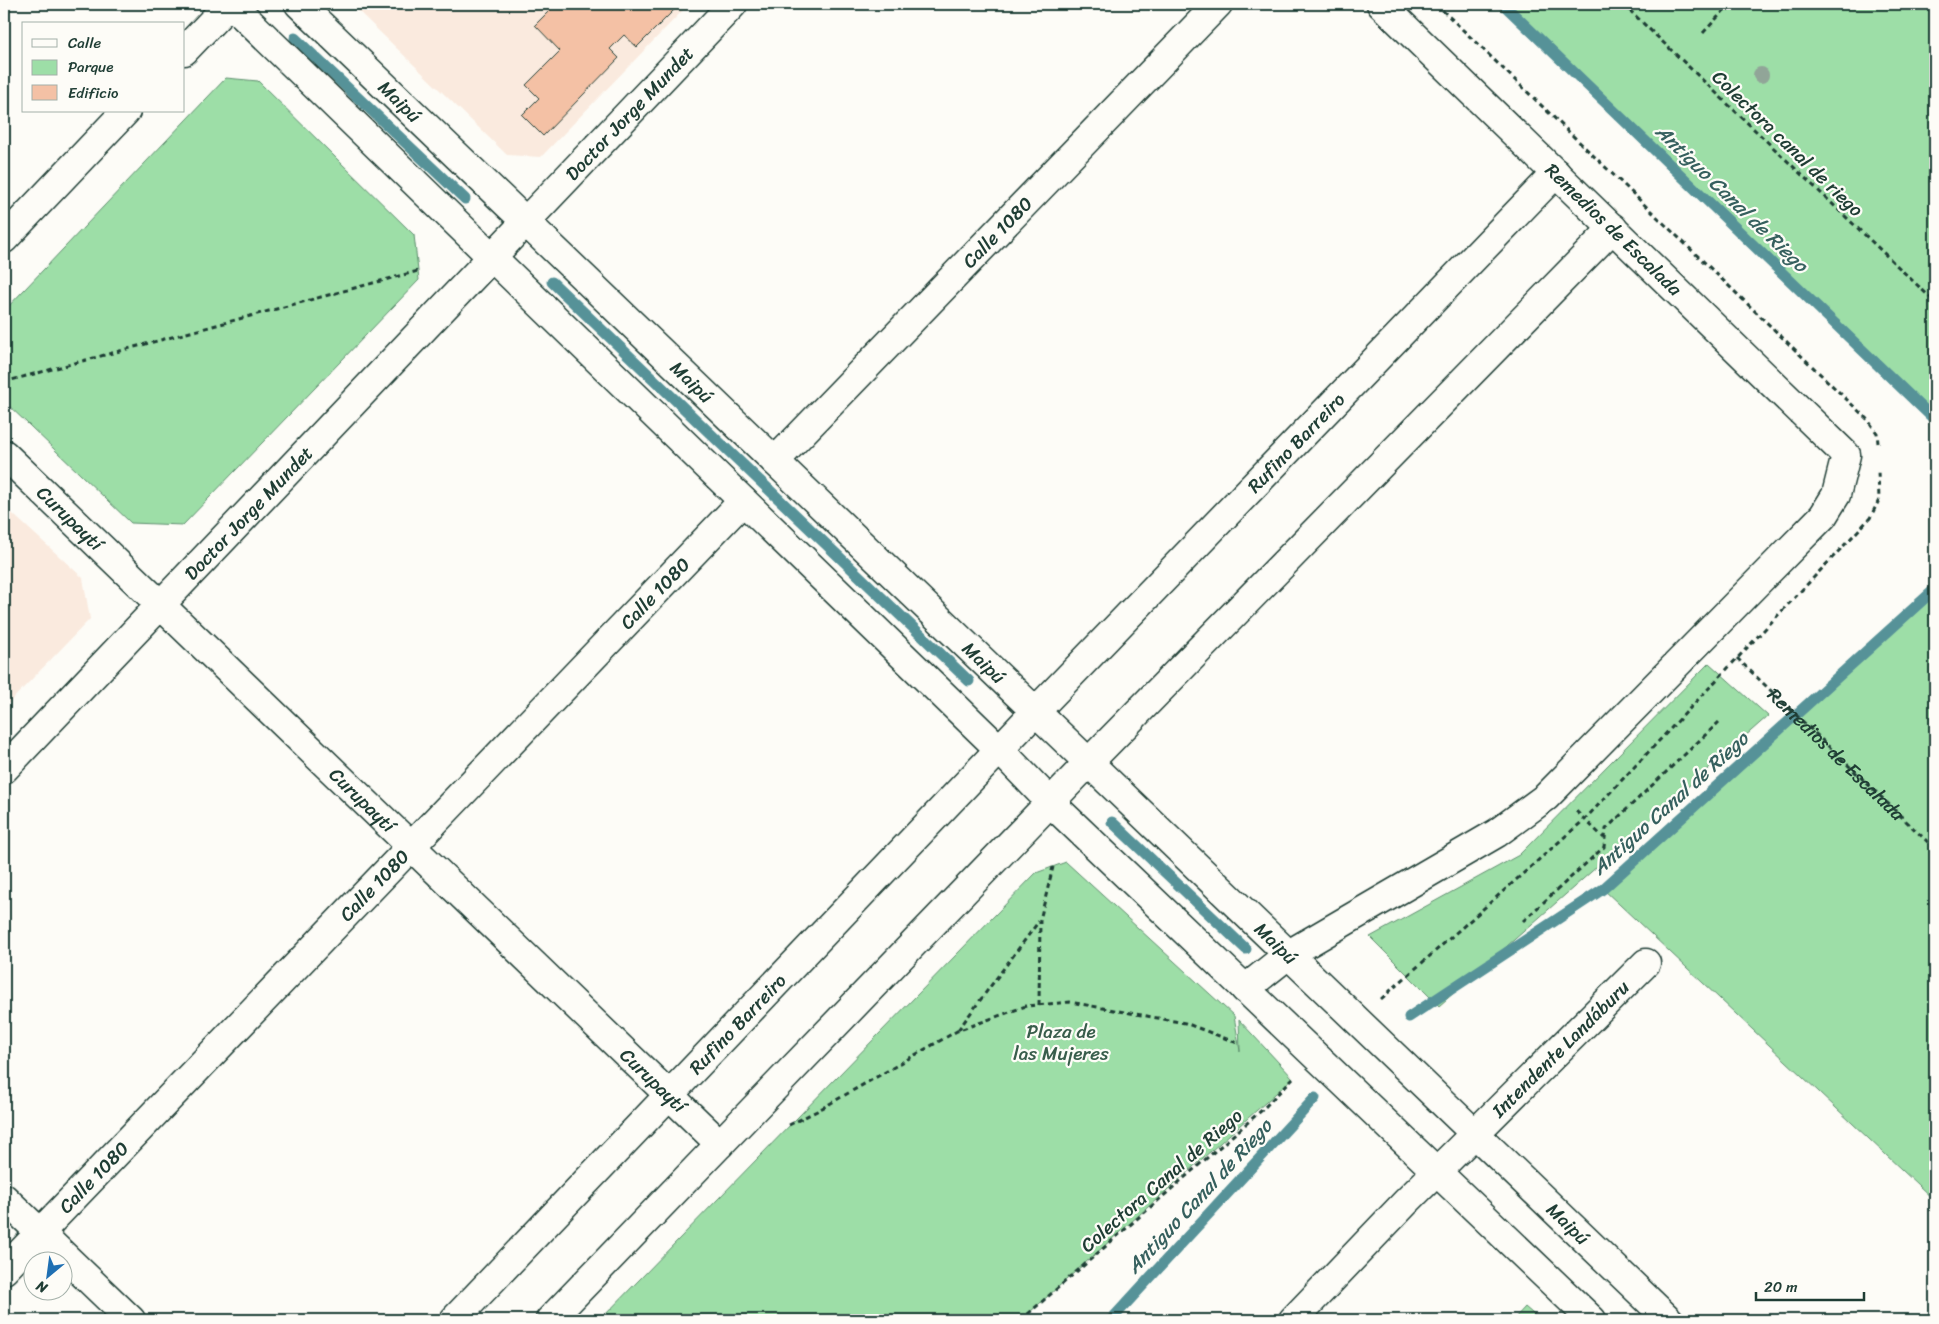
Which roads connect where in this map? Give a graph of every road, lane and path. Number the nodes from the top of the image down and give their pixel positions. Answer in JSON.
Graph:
{"nodes":[{"id":1,"x":230,"y":4,"type":"edge"},
{"id":2,"x":299,"y":4,"type":"edge"},
{"id":3,"x":734,"y":4,"type":"edge"},
{"id":4,"x":1218,"y":4,"type":"edge"},
{"id":5,"x":1381,"y":4,"type":"edge"},
{"id":6,"x":1436,"y":4,"type":"edge"},
{"id":7,"x":1623,"y":4,"type":"edge"},
{"id":8,"x":1730,"y":4,"type":"edge"},
{"id":9,"x":1703,"y":33,"type":"dead end"},
{"id":10,"x":185,"y":50,"type":"edge"},
{"id":11,"x":125,"y":112,"type":"edge"},
{"id":12,"x":1556,"y":173,"type":"junction"},
{"id":13,"x":524,"y":222,"type":"junction"},
{"id":14,"x":1613,"y":228,"type":"junction"},
{"id":15,"x":4,"y":239,"type":"edge"},
{"id":16,"x":493,"y":257,"type":"junction"},
{"id":17,"x":418,"y":271,"type":"dead end"},
{"id":18,"x":1935,"y":302,"type":"edge"},
{"id":19,"x":4,"y":382,"type":"edge"},
{"id":20,"x":1878,"y":452,"type":"dead end"},
{"id":21,"x":4,"y":454,"type":"edge"},
{"id":22,"x":775,"y":461,"type":"junction"},
{"id":23,"x":1878,"y":462,"type":"dead end"},
{"id":24,"x":743,"y":501,"type":"junction"},
{"id":25,"x":158,"y":604,"type":"junction"},
{"id":26,"x":1737,"y":658,"type":"junction"},
{"id":27,"x":1036,"y":711,"type":"junction"},
{"id":28,"x":1719,"y":722,"type":"dead end"},
{"id":29,"x":1000,"y":750,"type":"junction"},
{"id":30,"x":1089,"y":762,"type":"junction"},
{"id":31,"x":4,"y":768,"type":"edge"},
{"id":32,"x":1553,"y":789,"type":"junction"},
{"id":33,"x":1052,"y":804,"type":"junction"},
{"id":34,"x":1585,"y":819,"type":"junction"},
{"id":35,"x":1605,"y":838,"type":"junction"},
{"id":36,"x":411,"y":846,"type":"junction"},
{"id":37,"x":1935,"y":849,"type":"edge"},
{"id":38,"x":1053,"y":867,"type":"dead end"},
{"id":39,"x":1040,"y":920,"type":"junction"},
{"id":40,"x":1523,"y":921,"type":"dead end"},
{"id":41,"x":1289,"y":954,"type":"junction"},
{"id":42,"x":1646,"y":963,"type":"dead end"},
{"id":43,"x":1245,"y":989,"type":"junction"},
{"id":44,"x":1039,"y":1005,"type":"junction"},
{"id":45,"x":1356,"y":1019,"type":"junction"},
{"id":46,"x":957,"y":1031,"type":"junction"},
{"id":47,"x":1240,"y":1044,"type":"dead end"},
{"id":48,"x":1314,"y":1056,"type":"junction"},
{"id":49,"x":670,"y":1095,"type":"junction"},
{"id":50,"x":789,"y":1125,"type":"dead end"},
{"id":51,"x":1474,"y":1134,"type":"junction"},
{"id":52,"x":720,"y":1144,"type":"junction"},
{"id":53,"x":1436,"y":1171,"type":"junction"},
{"id":54,"x":4,"y":1198,"type":"edge"},
{"id":55,"x":39,"y":1232,"type":"junction"},
{"id":56,"x":4,"y":1270,"type":"edge"},
{"id":57,"x":131,"y":1320,"type":"edge"},
{"id":58,"x":454,"y":1320,"type":"edge"},
{"id":59,"x":550,"y":1320,"type":"edge"},
{"id":60,"x":1022,"y":1320,"type":"edge"},
{"id":61,"x":1293,"y":1320,"type":"edge"},
{"id":62,"x":1592,"y":1320,"type":"edge"},
{"id":63,"x":1669,"y":1320,"type":"edge"}],
"edges":[{"from":1,"to":10,"type":"street"},
{"from":1,"to":16,"type":"street"},
{"from":2,"to":13,"type":"street","name":"Maipú"},
{"from":3,"to":13,"type":"street","name":"Doctor Jorge Mundet"},
{"from":4,"to":22,"type":"street","name":"Calle 1080"},
{"from":5,"to":12,"type":"street","name":"Remedios de Escalada"},
{"from":6,"to":20,"type":"path"},
{"from":7,"to":18,"type":"path","name":"Colectora canal de riego"},
{"from":8,"to":9,"type":"path"},
{"from":11,"to":15,"type":"street"},
{"from":12,"to":14,"type":"street","name":"Remedios de Escalada"},
{"from":12,"to":27,"type":"street","name":"Rufino Barreiro"},
{"from":13,"to":16,"type":"street","name":"Doctor Jorge Mundet"},
{"from":13,"to":22,"type":"street","name":"Maipú"},
{"from":14,"to":30,"type":"street"},
{"from":14,"to":32,"type":"street","name":"Remedios de Escalada"},
{"from":16,"to":24,"type":"street"},
{"from":16,"to":25,"type":"street","name":"Doctor Jorge Mundet"},
{"from":17,"to":19,"type":"path"},
{"from":21,"to":25,"type":"street","name":"Curupaytí"},
{"from":22,"to":27,"type":"street","name":"Maipú"},
{"from":23,"to":26,"type":"path"},
{"from":24,"to":29,"type":"street"},
{"from":24,"to":36,"type":"street","name":"Calle 1080"},
{"from":25,"to":31,"type":"street","name":"Doctor Jorge Mundet"},
{"from":25,"to":36,"type":"street","name":"Curupaytí"},
{"from":26,"to":34,"type":"path"},
{"from":26,"to":37,"type":"path","name":"Remedios de Escalada"},
{"from":27,"to":29,"type":"street","name":"Rufino Barreiro"},
{"from":27,"to":30,"type":"street","name":"Maipú"},
{"from":28,"to":35,"type":"path"},
{"from":29,"to":33,"type":"street"},
{"from":29,"to":49,"type":"street","name":"Rufino Barreiro"},
{"from":30,"to":33,"type":"street"},
{"from":30,"to":41,"type":"street","name":"Maipú"},
{"from":32,"to":34,"type":"path"},
{"from":32,"to":41,"type":"street"},
{"from":33,"to":43,"type":"street"},
{"from":33,"to":52,"type":"street"},
{"from":34,"to":35,"type":"path"},
{"from":34,"to":45,"type":"path"},
{"from":35,"to":40,"type":"path"},
{"from":36,"to":49,"type":"street","name":"Curupaytí"},
{"from":36,"to":55,"type":"street","name":"Calle 1080"},
{"from":38,"to":39,"type":"path"},
{"from":39,"to":44,"type":"path"},
{"from":39,"to":46,"type":"path"},
{"from":41,"to":43,"type":"street"},
{"from":41,"to":45,"type":"street","name":"Maipú"},
{"from":42,"to":51,"type":"street","name":"Intendente Landáburu"},
{"from":43,"to":48,"type":"street"},
{"from":44,"to":46,"type":"path"},
{"from":44,"to":47,"type":"path"},
{"from":45,"to":51,"type":"street","name":"Maipú"},
{"from":46,"to":50,"type":"path"},
{"from":48,"to":53,"type":"street"},
{"from":48,"to":60,"type":"path","name":"Colectora Canal de Riego"},
{"from":49,"to":52,"type":"street","name":"Curupaytí"},
{"from":49,"to":58,"type":"street","name":"Rufino Barreiro"},
{"from":51,"to":53,"type":"street","name":"Intendente Landáburu"},
{"from":51,"to":63,"type":"street","name":"Maipú"},
{"from":52,"to":59,"type":"street"},
{"from":53,"to":61,"type":"street"},
{"from":53,"to":62,"type":"street"},
{"from":54,"to":55,"type":"street"},
{"from":55,"to":56,"type":"street","name":"Calle 1080"},
{"from":55,"to":57,"type":"street"}]}
